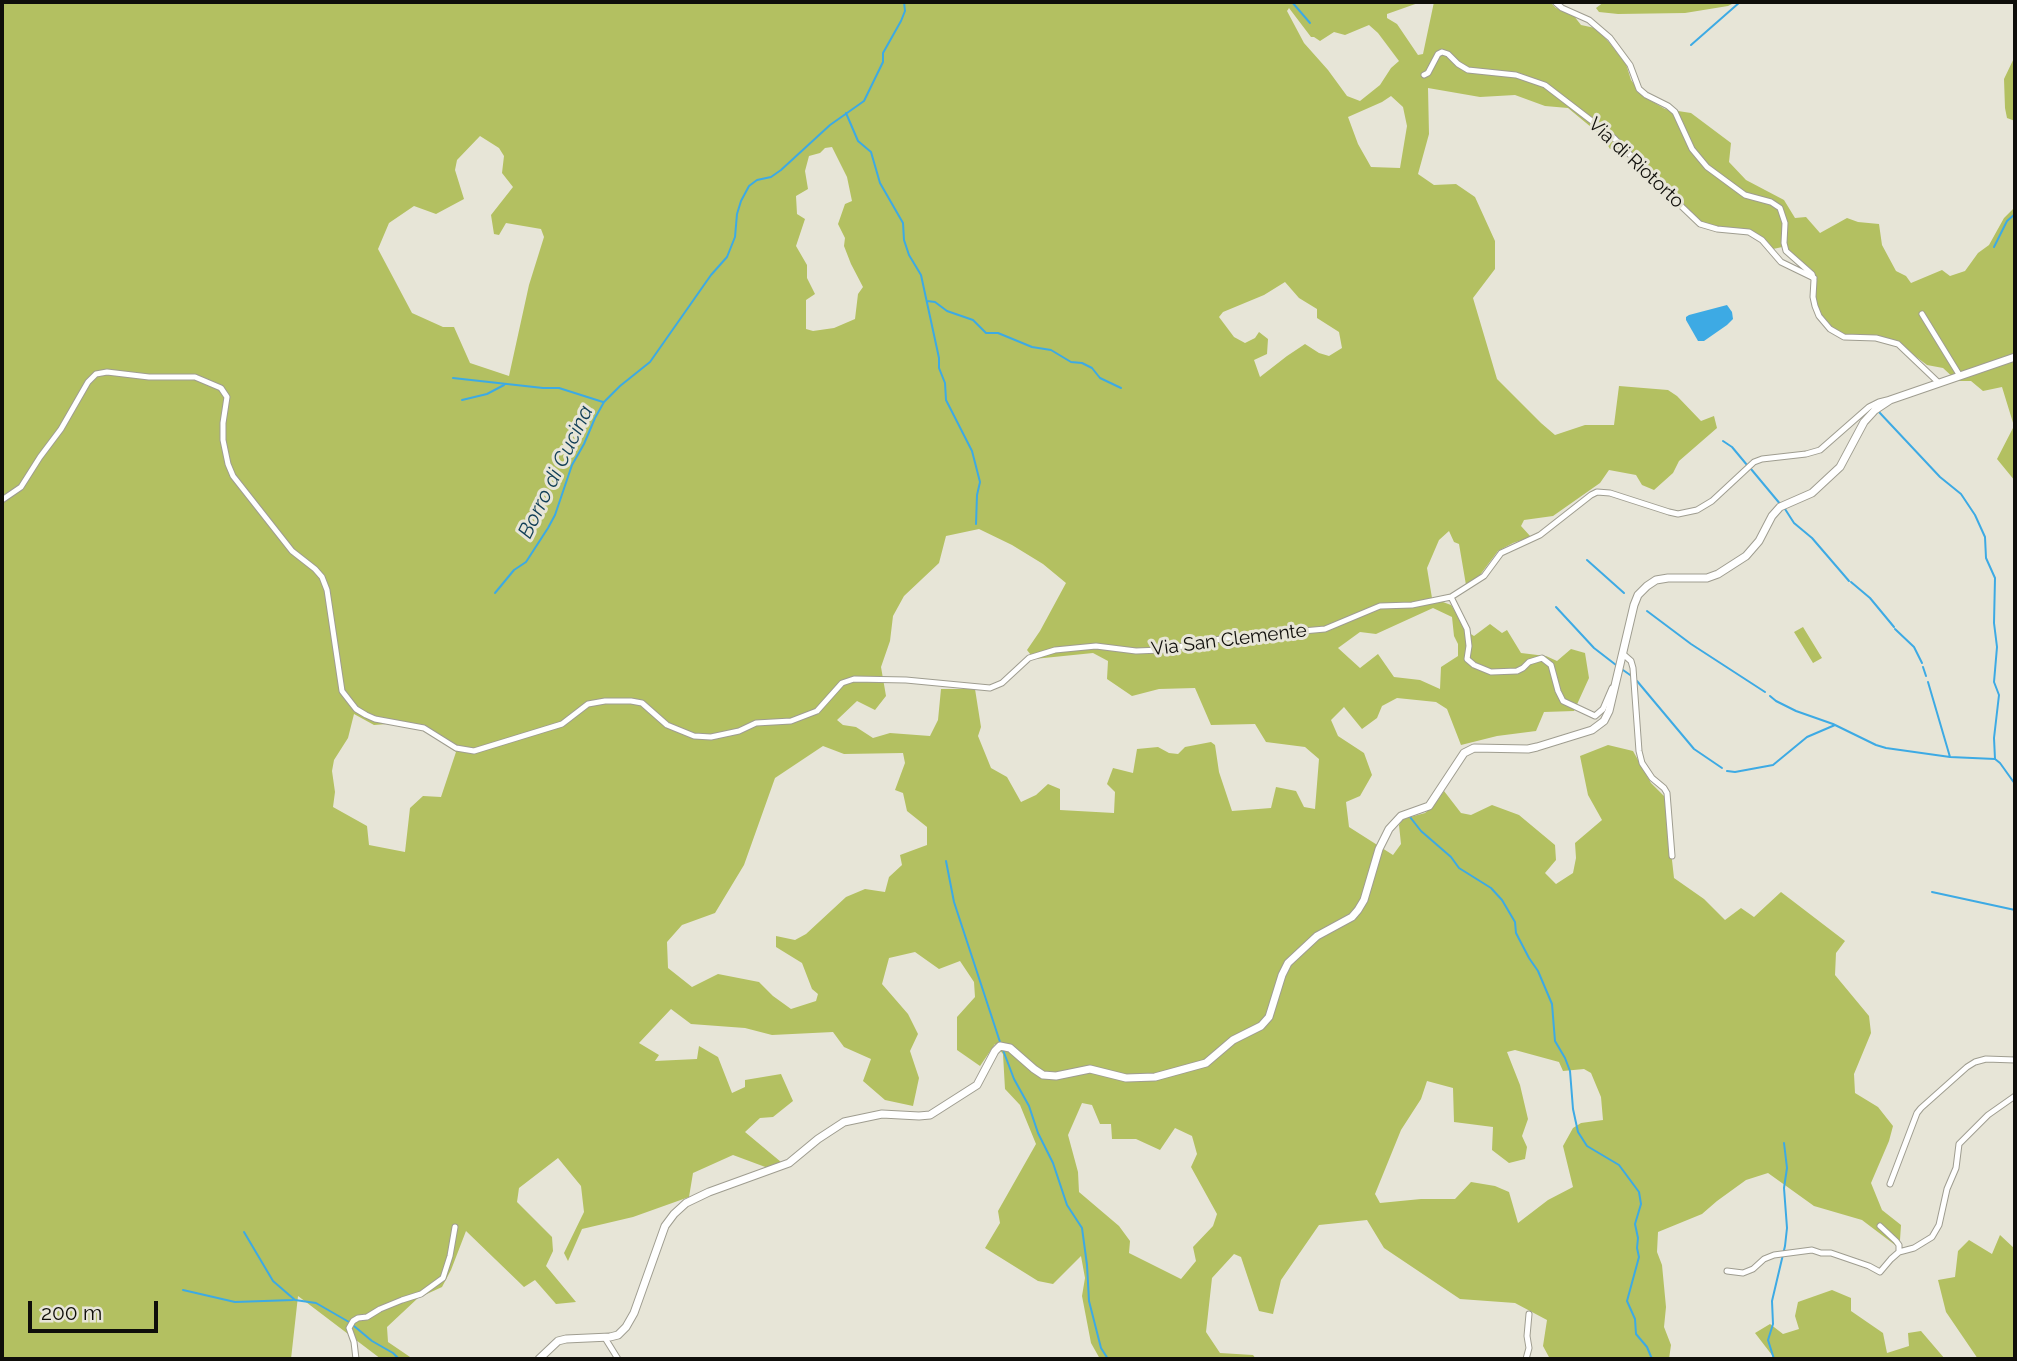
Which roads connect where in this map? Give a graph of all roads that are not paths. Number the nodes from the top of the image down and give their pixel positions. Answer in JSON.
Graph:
{"nodes":[{"id":1,"x":1555,"y":2,"type":"edge"},
{"id":2,"x":1424,"y":75,"type":"dead end"},
{"id":3,"x":1814,"y":278,"type":"junction"},
{"id":4,"x":1922,"y":314,"type":"dead end"},
{"id":5,"x":2015,"y":358,"type":"edge"},
{"id":6,"x":1960,"y":376,"type":"junction"},
{"id":7,"x":1939,"y":383,"type":"junction"},
{"id":8,"x":1890,"y":400,"type":"junction"},
{"id":9,"x":2,"y":500,"type":"edge"},
{"id":10,"x":1451,"y":597,"type":"junction"},
{"id":11,"x":1623,"y":654,"type":"junction"},
{"id":12,"x":1619,"y":671,"type":"junction"},
{"id":13,"x":1672,"y":856,"type":"dead end"},
{"id":14,"x":2015,"y":1060,"type":"edge"},
{"id":15,"x":2015,"y":1096,"type":"edge"},
{"id":16,"x":1890,"y":1184,"type":"dead end"},
{"id":17,"x":1880,"y":1226,"type":"dead end"},
{"id":18,"x":455,"y":1227,"type":"dead end"},
{"id":19,"x":1899,"y":1252,"type":"junction"},
{"id":20,"x":1727,"y":1271,"type":"dead end"},
{"id":21,"x":1529,"y":1314,"type":"dead end"},
{"id":22,"x":605,"y":1338,"type":"junction"},
{"id":23,"x":356,"y":1359,"type":"edge"},
{"id":24,"x":539,"y":1359,"type":"edge"},
{"id":25,"x":618,"y":1359,"type":"edge"},
{"id":26,"x":1526,"y":1359,"type":"edge"}],
"edges":[{"from":1,"to":3,"type":"street"},
{"from":2,"to":3,"type":"street","name":"Via di Riotorto"},
{"from":3,"to":7,"type":"street"},
{"from":4,"to":6,"type":"street"},
{"from":5,"to":6,"type":"main road"},
{"from":6,"to":7,"type":"main road"},
{"from":7,"to":8,"type":"main road"},
{"from":8,"to":10,"type":"street","name":"Via San Clemente"},
{"from":8,"to":11,"type":"main road"},
{"from":9,"to":10,"type":"street","name":"Via San Clemente"},
{"from":10,"to":12,"type":"street"},
{"from":11,"to":12,"type":"main road"},
{"from":11,"to":13,"type":"street"},
{"from":12,"to":22,"type":"main road"},
{"from":14,"to":16,"type":"street"},
{"from":15,"to":19,"type":"street"},
{"from":17,"to":19,"type":"street"},
{"from":18,"to":23,"type":"street"},
{"from":19,"to":20,"type":"street"},
{"from":21,"to":26,"type":"street"},
{"from":22,"to":24,"type":"main road"},
{"from":22,"to":25,"type":"street"}]}
